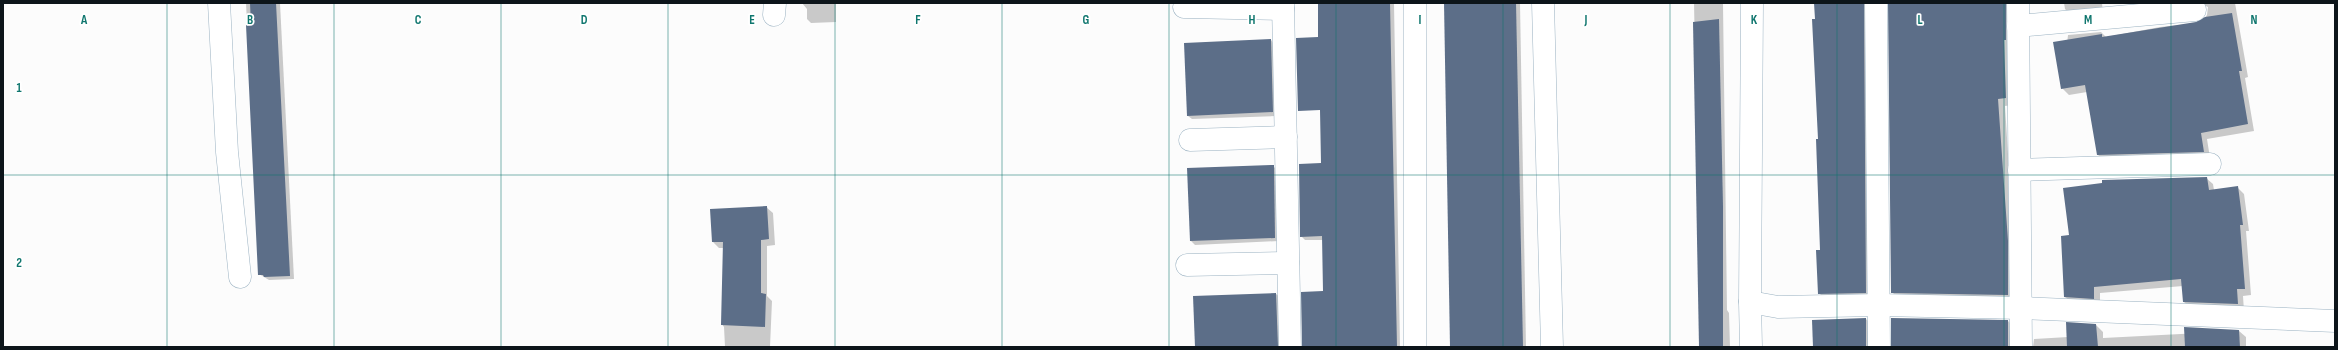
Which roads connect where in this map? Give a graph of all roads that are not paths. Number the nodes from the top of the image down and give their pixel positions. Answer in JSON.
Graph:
{"nodes":[{"id":1,"x":219,"y":3,"type":"edge"},
{"id":2,"x":1415,"y":3,"type":"edge"},
{"id":3,"x":1544,"y":3,"type":"edge"},
{"id":4,"x":1752,"y":3,"type":"edge"},
{"id":5,"x":1876,"y":3,"type":"edge"},
{"id":6,"x":2018,"y":3,"type":"edge"},
{"id":7,"x":1283,"y":6,"type":"edge"},
{"id":8,"x":1184,"y":8,"type":"dead end"},
{"id":9,"x":2195,"y":10,"type":"dead end"},
{"id":10,"x":2018,"y":26,"type":"junction"},
{"id":11,"x":1286,"y":137,"type":"junction"},
{"id":12,"x":1190,"y":140,"type":"dead end"},
{"id":13,"x":2210,"y":164,"type":"dead end"},
{"id":14,"x":2019,"y":170,"type":"junction"},
{"id":15,"x":1288,"y":263,"type":"junction"},
{"id":16,"x":1187,"y":265,"type":"dead end"},
{"id":17,"x":240,"y":277,"type":"dead end"},
{"id":18,"x":1750,"y":302,"type":"junction"},
{"id":19,"x":1879,"y":305,"type":"junction"},
{"id":20,"x":2021,"y":308,"type":"junction"},
{"id":21,"x":2335,"y":321,"type":"edge"},
{"id":22,"x":1290,"y":347,"type":"edge"},
{"id":23,"x":1414,"y":347,"type":"edge"},
{"id":24,"x":1552,"y":347,"type":"edge"},
{"id":25,"x":1751,"y":347,"type":"edge"},
{"id":26,"x":1879,"y":347,"type":"edge"},
{"id":27,"x":2021,"y":347,"type":"edge"}],
"edges":[{"from":1,"to":17,"type":"street"},
{"from":2,"to":23,"type":"street"},
{"from":3,"to":24,"type":"street"},
{"from":4,"to":18,"type":"street"},
{"from":5,"to":19,"type":"street"},
{"from":6,"to":10,"type":"street"},
{"from":7,"to":8,"type":"street"},
{"from":7,"to":11,"type":"street"},
{"from":9,"to":10,"type":"street"},
{"from":10,"to":14,"type":"street"},
{"from":11,"to":12,"type":"street"},
{"from":11,"to":15,"type":"street"},
{"from":13,"to":14,"type":"street"},
{"from":14,"to":20,"type":"street"},
{"from":15,"to":16,"type":"street"},
{"from":15,"to":22,"type":"street"},
{"from":18,"to":19,"type":"street"},
{"from":18,"to":25,"type":"street"},
{"from":19,"to":20,"type":"street"},
{"from":19,"to":26,"type":"street"},
{"from":20,"to":21,"type":"street"},
{"from":20,"to":27,"type":"street"}]}
